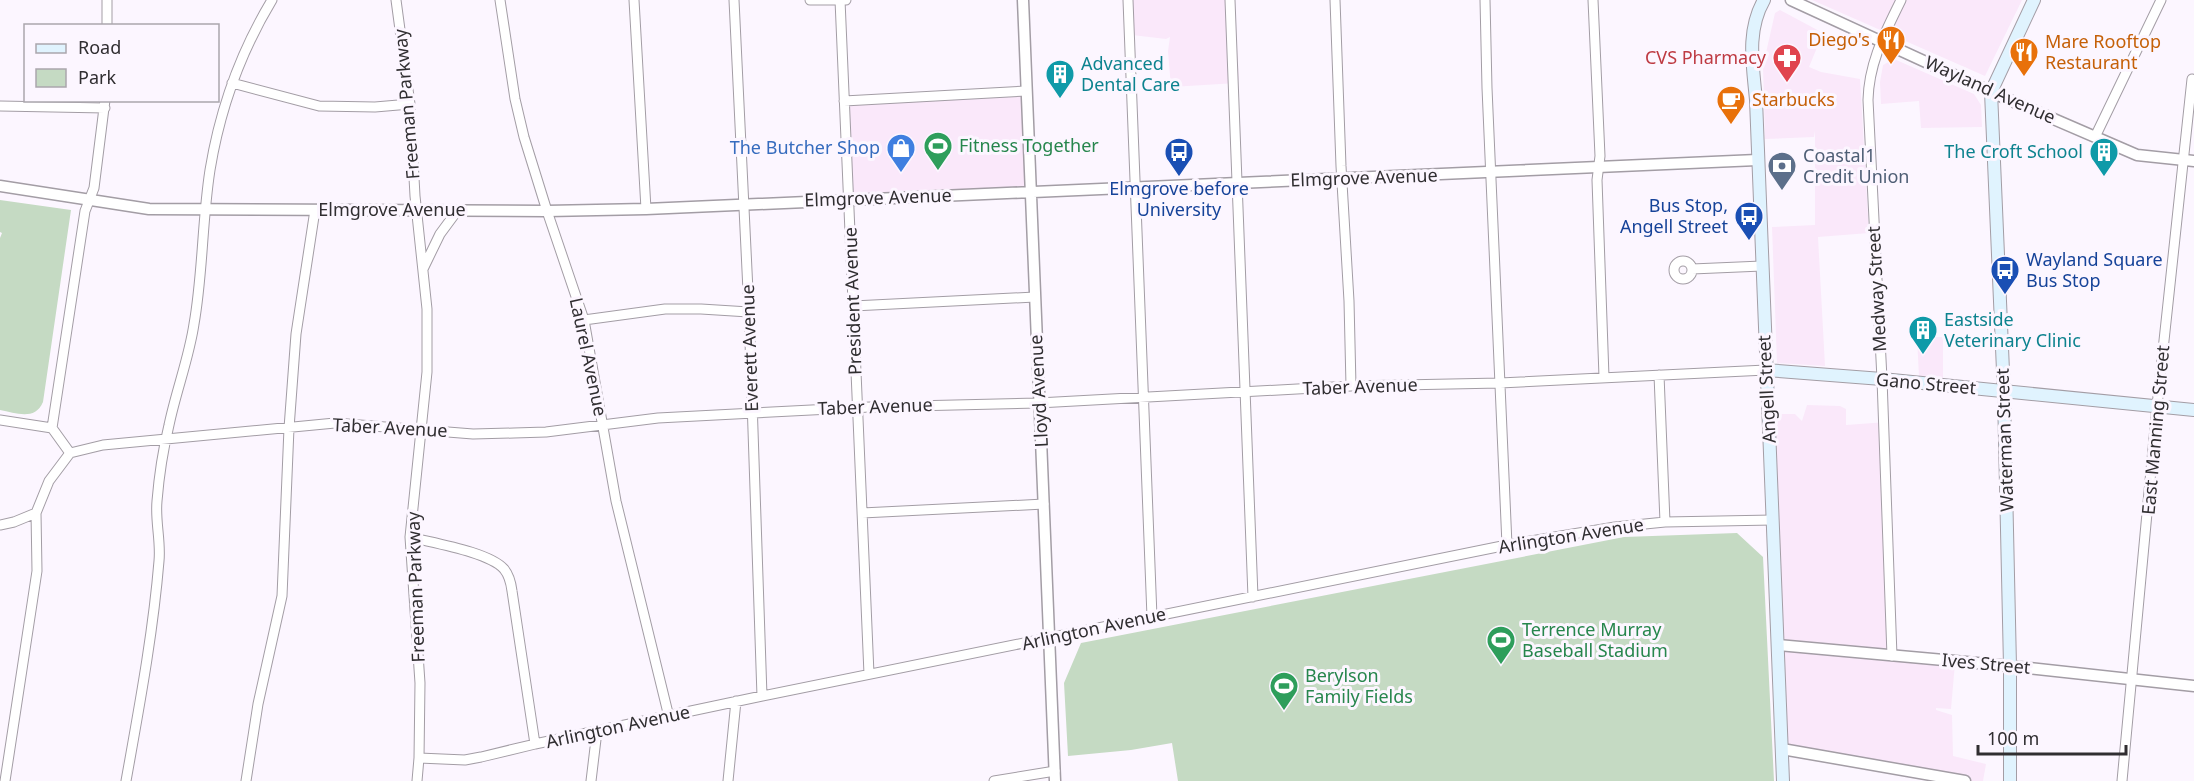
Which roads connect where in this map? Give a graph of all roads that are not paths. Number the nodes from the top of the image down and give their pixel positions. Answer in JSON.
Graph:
{"nodes":[{"id":1,"x":107,"y":0,"type":"edge"},
{"id":2,"x":272,"y":0,"type":"edge"},
{"id":3,"x":396,"y":0,"type":"edge"},
{"id":4,"x":500,"y":0,"type":"edge"},
{"id":5,"x":634,"y":0,"type":"edge"},
{"id":6,"x":734,"y":0,"type":"edge"},
{"id":7,"x":810,"y":0,"type":"edge"},
{"id":8,"x":840,"y":0,"type":"edge"},
{"id":9,"x":846,"y":0,"type":"edge"},
{"id":10,"x":1023,"y":0,"type":"edge"},
{"id":11,"x":1128,"y":0,"type":"edge"},
{"id":12,"x":1230,"y":0,"type":"edge"},
{"id":13,"x":1335,"y":0,"type":"edge"},
{"id":14,"x":1485,"y":0,"type":"edge"},
{"id":15,"x":1593,"y":0,"type":"edge"},
{"id":16,"x":1764,"y":0,"type":"edge"},
{"id":17,"x":1791,"y":0,"type":"edge"},
{"id":18,"x":1901,"y":0,"type":"edge"},
{"id":19,"x":2034,"y":0,"type":"edge"},
{"id":20,"x":2161,"y":0,"type":"edge"},
{"id":21,"x":107,"y":24,"type":"edge"},
{"id":22,"x":1881,"y":41,"type":"junction"},
{"id":23,"x":2192,"y":79,"type":"dead end"},
{"id":24,"x":232,"y":83,"type":"junction"},
{"id":25,"x":1026,"y":91,"type":"junction"},
{"id":26,"x":1991,"y":92,"type":"junction"},
{"id":27,"x":844,"y":101,"type":"junction"},
{"id":28,"x":105,"y":104,"type":"edge"},
{"id":29,"x":410,"y":104,"type":"junction"},
{"id":30,"x":0,"y":106,"type":"edge"},
{"id":31,"x":2095,"y":137,"type":"junction"},
{"id":32,"x":1757,"y":160,"type":"junction"},
{"id":33,"x":2188,"y":161,"type":"edge"},
{"id":34,"x":1599,"y":168,"type":"junction"},
{"id":35,"x":1491,"y":172,"type":"junction"},
{"id":36,"x":1342,"y":178,"type":"junction"},
{"id":37,"x":1237,"y":183,"type":"junction"},
{"id":38,"x":0,"y":186,"type":"edge"},
{"id":39,"x":1135,"y":188,"type":"junction"},
{"id":40,"x":1030,"y":191,"type":"junction"},
{"id":41,"x":89,"y":200,"type":"junction"},
{"id":42,"x":849,"y":200,"type":"junction"},
{"id":43,"x":743,"y":204,"type":"junction"},
{"id":44,"x":206,"y":209,"type":"junction"},
{"id":45,"x":646,"y":209,"type":"junction"},
{"id":46,"x":315,"y":210,"type":"junction"},
{"id":47,"x":417,"y":210,"type":"junction"},
{"id":48,"x":457,"y":211,"type":"junction"},
{"id":49,"x":547,"y":211,"type":"junction"},
{"id":50,"x":1762,"y":266,"type":"junction"},
{"id":51,"x":423,"y":269,"type":"junction"},
{"id":52,"x":1692,"y":269,"type":"dead end"},
{"id":53,"x":1035,"y":297,"type":"junction"},
{"id":54,"x":853,"y":306,"type":"junction"},
{"id":55,"x":749,"y":312,"type":"junction"},
{"id":56,"x":584,"y":320,"type":"junction"},
{"id":57,"x":1766,"y":370,"type":"junction"},
{"id":58,"x":1659,"y":375,"type":"junction"},
{"id":59,"x":1604,"y":377,"type":"junction"},
{"id":60,"x":1882,"y":380,"type":"junction"},
{"id":61,"x":1500,"y":383,"type":"junction"},
{"id":62,"x":1351,"y":386,"type":"junction"},
{"id":63,"x":2004,"y":391,"type":"junction"},
{"id":64,"x":1246,"y":393,"type":"junction"},
{"id":65,"x":1144,"y":397,"type":"junction"},
{"id":66,"x":1038,"y":403,"type":"junction"},
{"id":67,"x":2157,"y":406,"type":"junction"},
{"id":68,"x":858,"y":408,"type":"junction"},
{"id":69,"x":2194,"y":410,"type":"edge"},
{"id":70,"x":752,"y":413,"type":"junction"},
{"id":71,"x":0,"y":420,"type":"edge"},
{"id":72,"x":602,"y":424,"type":"junction"},
{"id":73,"x":52,"y":428,"type":"junction"},
{"id":74,"x":289,"y":428,"type":"junction"},
{"id":75,"x":422,"y":430,"type":"junction"},
{"id":76,"x":166,"y":440,"type":"junction"},
{"id":77,"x":70,"y":453,"type":"junction"},
{"id":78,"x":1044,"y":504,"type":"junction"},
{"id":79,"x":36,"y":513,"type":"junction"},
{"id":80,"x":862,"y":513,"type":"junction"},
{"id":81,"x":1773,"y":520,"type":"junction"},
{"id":82,"x":1665,"y":522,"type":"junction"},
{"id":83,"x":0,"y":525,"type":"edge"},
{"id":84,"x":410,"y":537,"type":"junction"},
{"id":85,"x":1507,"y":545,"type":"junction"},
{"id":86,"x":1253,"y":597,"type":"junction"},
{"id":87,"x":1152,"y":616,"type":"junction"},
{"id":88,"x":1049,"y":638,"type":"junction"},
{"id":89,"x":1778,"y":645,"type":"junction"},
{"id":90,"x":1892,"y":656,"type":"junction"},
{"id":91,"x":2010,"y":666,"type":"junction"},
{"id":92,"x":869,"y":674,"type":"junction"},
{"id":93,"x":2132,"y":680,"type":"junction"},
{"id":94,"x":2194,"y":686,"type":"edge"},
{"id":95,"x":762,"y":696,"type":"junction"},
{"id":96,"x":736,"y":701,"type":"junction"},
{"id":97,"x":669,"y":717,"type":"junction"},
{"id":98,"x":597,"y":731,"type":"junction"},
{"id":99,"x":535,"y":744,"type":"junction"},
{"id":100,"x":1782,"y":749,"type":"junction"},
{"id":101,"x":419,"y":758,"type":"junction"},
{"id":102,"x":1055,"y":776,"type":"edge"},
{"id":103,"x":5,"y":781,"type":"edge"},
{"id":104,"x":126,"y":781,"type":"edge"},
{"id":105,"x":246,"y":781,"type":"edge"},
{"id":106,"x":417,"y":781,"type":"edge"},
{"id":107,"x":591,"y":781,"type":"edge"},
{"id":108,"x":728,"y":781,"type":"edge"},
{"id":109,"x":994,"y":781,"type":"edge"},
{"id":110,"x":1783,"y":781,"type":"edge"},
{"id":111,"x":1965,"y":781,"type":"edge"},
{"id":112,"x":2010,"y":781,"type":"edge"},
{"id":113,"x":2122,"y":781,"type":"edge"}],
"edges":[{"from":1,"to":21,"type":"street"},
{"from":2,"to":24,"type":"street"},
{"from":3,"to":29,"type":"street","name":"Freeman Parkway"},
{"from":4,"to":49,"type":"street","name":"Laurel Avenue"},
{"from":5,"to":45,"type":"street"},
{"from":6,"to":43,"type":"street","name":"Everett Avenue"},
{"from":7,"to":8,"type":"street"},
{"from":8,"to":9,"type":"street"},
{"from":8,"to":27,"type":"street","name":"President Avenue"},
{"from":10,"to":25,"type":"street","name":"Lloyd Avenue"},
{"from":11,"to":39,"type":"street"},
{"from":12,"to":37,"type":"street"},
{"from":13,"to":36,"type":"street"},
{"from":14,"to":35,"type":"street"},
{"from":15,"to":34,"type":"street"},
{"from":16,"to":32,"type":"main road","name":"Angell Street"},
{"from":17,"to":22,"type":"street","name":"Wayland Avenue"},
{"from":18,"to":22,"type":"street","name":"Medway Street"},
{"from":19,"to":26,"type":"main road","name":"Waterman Street"},
{"from":20,"to":31,"type":"street"},
{"from":22,"to":26,"type":"street","name":"Wayland Avenue"},
{"from":22,"to":60,"type":"street","name":"Medway Street"},
{"from":23,"to":33,"type":"street","name":"East Manning Street"},
{"from":24,"to":29,"type":"street"},
{"from":24,"to":44,"type":"street"},
{"from":25,"to":27,"type":"street"},
{"from":25,"to":40,"type":"street","name":"Lloyd Avenue"},
{"from":26,"to":31,"type":"street","name":"Wayland Avenue"},
{"from":26,"to":63,"type":"main road","name":"Waterman Street"},
{"from":27,"to":42,"type":"street","name":"President Avenue"},
{"from":28,"to":30,"type":"street"},
{"from":28,"to":41,"type":"street"},
{"from":29,"to":47,"type":"street","name":"Freeman Parkway"},
{"from":31,"to":33,"type":"street","name":"Wayland Avenue"},
{"from":32,"to":34,"type":"street","name":"Elmgrove Avenue"},
{"from":32,"to":50,"type":"main road","name":"Angell Street"},
{"from":33,"to":67,"type":"street","name":"East Manning Street"},
{"from":34,"to":35,"type":"street","name":"Elmgrove Avenue"},
{"from":34,"to":59,"type":"street"},
{"from":35,"to":36,"type":"street","name":"Elmgrove Avenue"},
{"from":35,"to":61,"type":"street"},
{"from":36,"to":37,"type":"street","name":"Elmgrove Avenue"},
{"from":36,"to":62,"type":"street"},
{"from":37,"to":39,"type":"street","name":"Elmgrove Avenue"},
{"from":37,"to":64,"type":"street"},
{"from":38,"to":41,"type":"street","name":"Elmgrove Avenue"},
{"from":39,"to":40,"type":"street","name":"Elmgrove Avenue"},
{"from":39,"to":65,"type":"street"},
{"from":40,"to":42,"type":"street","name":"Elmgrove Avenue"},
{"from":40,"to":53,"type":"street","name":"Lloyd Avenue"},
{"from":41,"to":44,"type":"street","name":"Elmgrove Avenue"},
{"from":41,"to":73,"type":"street"},
{"from":42,"to":43,"type":"street","name":"Elmgrove Avenue"},
{"from":42,"to":54,"type":"street","name":"President Avenue"},
{"from":43,"to":45,"type":"street","name":"Elmgrove Avenue"},
{"from":43,"to":55,"type":"street","name":"Everett Avenue"},
{"from":44,"to":46,"type":"street","name":"Elmgrove Avenue"},
{"from":44,"to":76,"type":"street"},
{"from":45,"to":49,"type":"street","name":"Elmgrove Avenue"},
{"from":46,"to":47,"type":"street","name":"Elmgrove Avenue"},
{"from":46,"to":74,"type":"street"},
{"from":47,"to":48,"type":"street","name":"Elmgrove Avenue"},
{"from":47,"to":51,"type":"street","name":"Freeman Parkway"},
{"from":48,"to":49,"type":"street","name":"Elmgrove Avenue"},
{"from":48,"to":51,"type":"street"},
{"from":49,"to":56,"type":"street","name":"Laurel Avenue"},
{"from":50,"to":52,"type":"street"},
{"from":50,"to":57,"type":"main road","name":"Angell Street"},
{"from":51,"to":75,"type":"street","name":"Freeman Parkway"},
{"from":53,"to":54,"type":"street"},
{"from":53,"to":66,"type":"street","name":"Lloyd Avenue"},
{"from":54,"to":68,"type":"street","name":"President Avenue"},
{"from":55,"to":56,"type":"street"},
{"from":55,"to":70,"type":"street","name":"Everett Avenue"},
{"from":56,"to":72,"type":"street","name":"Laurel Avenue"},
{"from":57,"to":58,"type":"street","name":"Taber Avenue"},
{"from":57,"to":60,"type":"main road","name":"Gano Street"},
{"from":57,"to":81,"type":"main road","name":"Angell Street"},
{"from":58,"to":59,"type":"street","name":"Taber Avenue"},
{"from":58,"to":82,"type":"street"},
{"from":59,"to":61,"type":"street","name":"Taber Avenue"},
{"from":60,"to":63,"type":"main road","name":"Gano Street"},
{"from":60,"to":90,"type":"street","name":"Medway Street"},
{"from":61,"to":62,"type":"street","name":"Taber Avenue"},
{"from":61,"to":85,"type":"street"},
{"from":62,"to":64,"type":"street","name":"Taber Avenue"},
{"from":63,"to":67,"type":"main road","name":"Gano Street"},
{"from":63,"to":91,"type":"main road","name":"Waterman Street"},
{"from":64,"to":65,"type":"street","name":"Taber Avenue"},
{"from":64,"to":86,"type":"street"},
{"from":65,"to":66,"type":"street","name":"Taber Avenue"},
{"from":65,"to":87,"type":"street"},
{"from":66,"to":68,"type":"street","name":"Taber Avenue"},
{"from":66,"to":78,"type":"street","name":"Lloyd Avenue"},
{"from":67,"to":69,"type":"main road","name":"Gano Street"},
{"from":67,"to":93,"type":"street","name":"East Manning Street"},
{"from":68,"to":70,"type":"street","name":"Taber Avenue"},
{"from":68,"to":80,"type":"street","name":"President Avenue"},
{"from":70,"to":72,"type":"street","name":"Taber Avenue"},
{"from":70,"to":95,"type":"street","name":"Everett Avenue"},
{"from":71,"to":73,"type":"street"},
{"from":72,"to":75,"type":"street","name":"Taber Avenue"},
{"from":72,"to":97,"type":"street","name":"Laurel Avenue"},
{"from":73,"to":77,"type":"street"},
{"from":74,"to":75,"type":"street","name":"Taber Avenue"},
{"from":74,"to":76,"type":"street","name":"Taber Avenue"},
{"from":74,"to":105,"type":"street"},
{"from":75,"to":84,"type":"street","name":"Freeman Parkway"},
{"from":76,"to":77,"type":"street","name":"Taber Avenue"},
{"from":76,"to":104,"type":"street"},
{"from":77,"to":79,"type":"street"},
{"from":78,"to":80,"type":"street"},
{"from":78,"to":88,"type":"street","name":"Lloyd Avenue"},
{"from":79,"to":83,"type":"street"},
{"from":79,"to":103,"type":"street"},
{"from":80,"to":92,"type":"street","name":"President Avenue"},
{"from":81,"to":82,"type":"street","name":"Arlington Avenue"},
{"from":81,"to":89,"type":"main road","name":"Angell Street"},
{"from":82,"to":85,"type":"street","name":"Arlington Avenue"},
{"from":84,"to":99,"type":"street"},
{"from":84,"to":101,"type":"street","name":"Freeman Parkway"},
{"from":85,"to":86,"type":"street","name":"Arlington Avenue"},
{"from":86,"to":87,"type":"street","name":"Arlington Avenue"},
{"from":87,"to":88,"type":"street","name":"Arlington Avenue"},
{"from":88,"to":92,"type":"street","name":"Arlington Avenue"},
{"from":88,"to":102,"type":"street","name":"Lloyd Avenue"},
{"from":89,"to":90,"type":"street","name":"Ives Street"},
{"from":89,"to":100,"type":"main road","name":"Angell Street"},
{"from":90,"to":91,"type":"street","name":"Ives Street"},
{"from":91,"to":93,"type":"street","name":"Ives Street"},
{"from":91,"to":112,"type":"main road","name":"Waterman Street"},
{"from":92,"to":95,"type":"street","name":"Arlington Avenue"},
{"from":93,"to":94,"type":"street","name":"Ives Street"},
{"from":93,"to":113,"type":"street","name":"East Manning Street"},
{"from":95,"to":96,"type":"street","name":"Arlington Avenue"},
{"from":96,"to":97,"type":"street","name":"Arlington Avenue"},
{"from":96,"to":108,"type":"street"},
{"from":97,"to":98,"type":"street","name":"Arlington Avenue"},
{"from":98,"to":99,"type":"street","name":"Arlington Avenue"},
{"from":98,"to":107,"type":"street"},
{"from":99,"to":101,"type":"street","name":"Arlington Avenue"},
{"from":100,"to":110,"type":"main road","name":"Angell Street"},
{"from":100,"to":111,"type":"street"},
{"from":101,"to":106,"type":"street","name":"Freeman Parkway"},
{"from":102,"to":109,"type":"street"}]}
